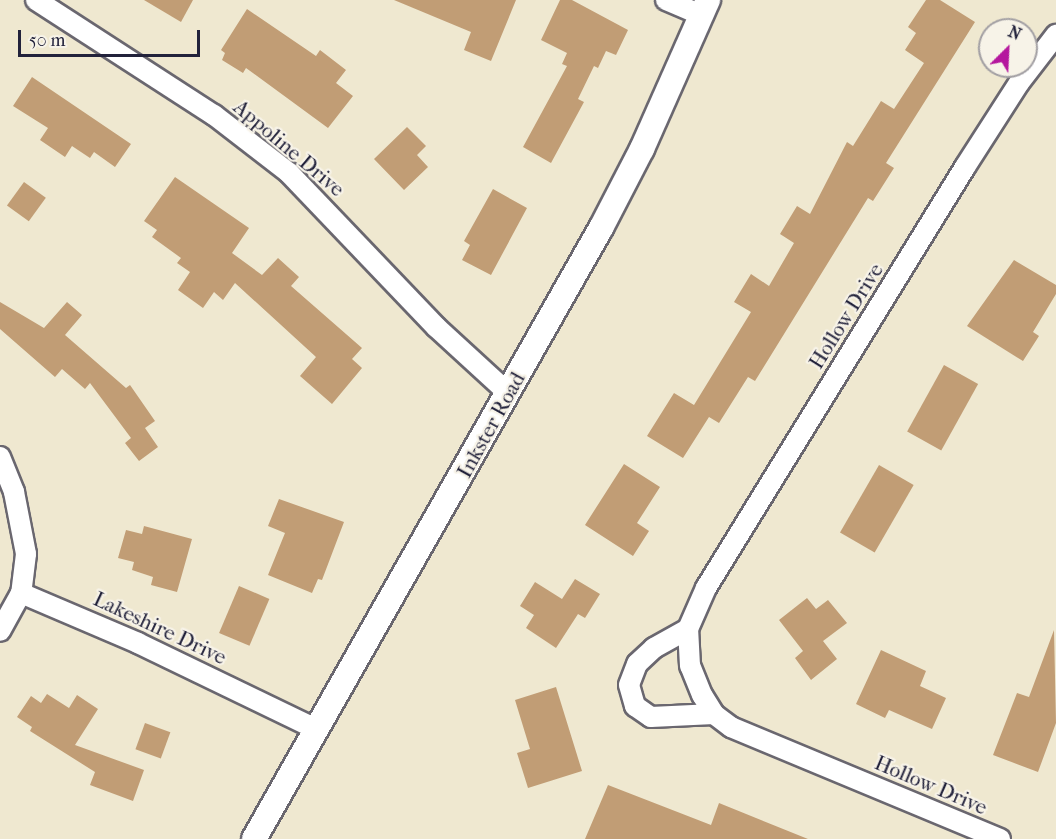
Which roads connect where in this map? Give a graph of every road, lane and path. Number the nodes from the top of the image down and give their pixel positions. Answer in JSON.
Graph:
{"nodes":[{"id":1,"x":36,"y":0,"type":"edge"},
{"id":2,"x":666,"y":0,"type":"edge"},
{"id":3,"x":705,"y":8,"type":"edge"},
{"id":4,"x":1056,"y":35,"type":"edge"},
{"id":5,"x":508,"y":393,"type":"junction"},
{"id":6,"x":0,"y":457,"type":"edge"},
{"id":7,"x":21,"y":593,"type":"junction"},
{"id":8,"x":688,"y":629,"type":"junction"},
{"id":9,"x":0,"y":631,"type":"edge"},
{"id":10,"x":714,"y":714,"type":"junction"},
{"id":11,"x":316,"y":729,"type":"junction"},
{"id":12,"x":254,"y":839,"type":"edge"},
{"id":13,"x":1000,"y":839,"type":"edge"}],
"edges":[{"from":1,"to":5,"type":"street","name":"Appoline Drive"},
{"from":2,"to":3,"type":"street"},
{"from":3,"to":5,"type":"street","name":"Inkster Road"},
{"from":4,"to":8,"type":"street","name":"Hollow Drive"},
{"from":5,"to":11,"type":"street","name":"Inkster Road"},
{"from":6,"to":7,"type":"street"},
{"from":7,"to":9,"type":"street"},
{"from":7,"to":11,"type":"street","name":"Lakeshire Drive"},
{"from":8,"to":10,"type":"street","name":"Hollow Drive"},
{"from":8,"to":10,"type":"street"},
{"from":10,"to":13,"type":"street","name":"Hollow Drive"},
{"from":11,"to":12,"type":"street","name":"Inkster Road"}]}
